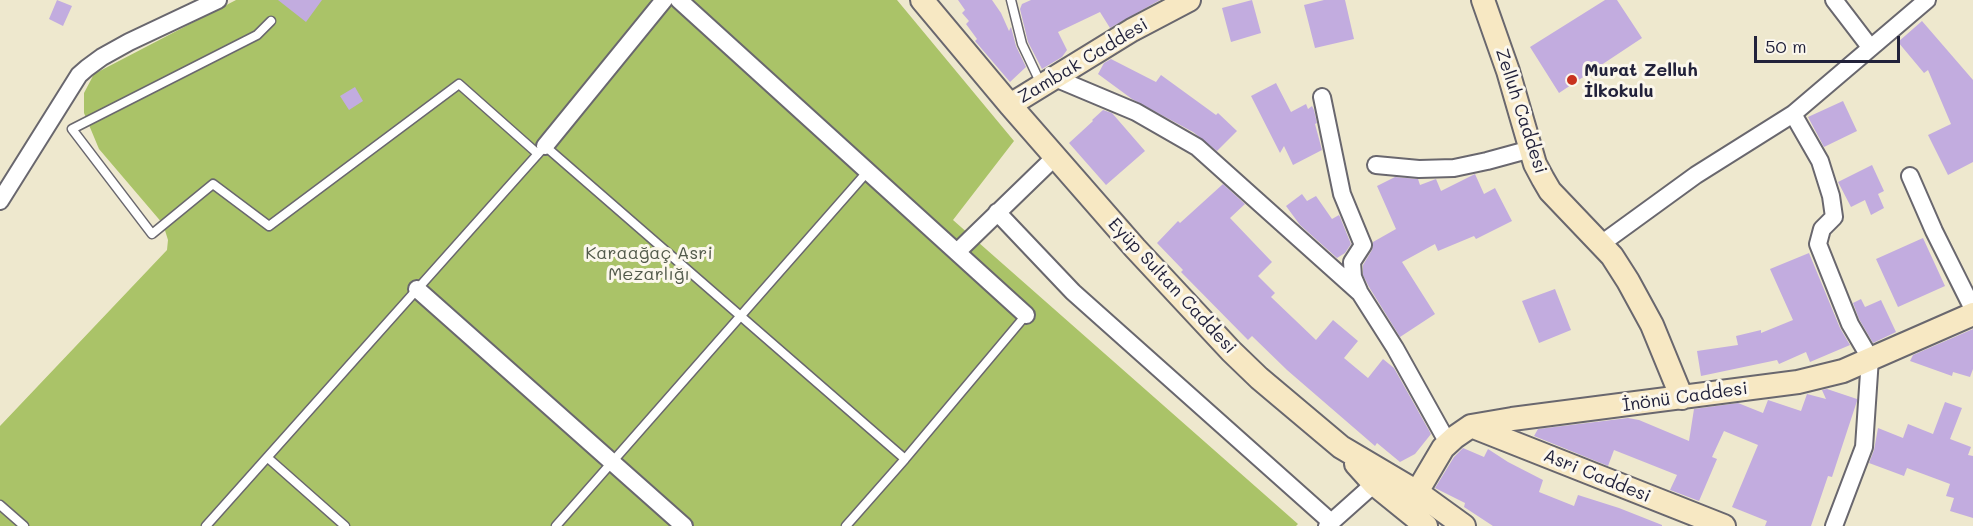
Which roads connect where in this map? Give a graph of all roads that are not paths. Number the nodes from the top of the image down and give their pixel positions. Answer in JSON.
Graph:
{"nodes":[{"id":1,"x":218,"y":0,"type":"edge"},
{"id":2,"x":664,"y":0,"type":"edge"},
{"id":3,"x":679,"y":0,"type":"edge"},
{"id":4,"x":922,"y":0,"type":"edge"},
{"id":5,"x":1011,"y":0,"type":"edge"},
{"id":6,"x":1483,"y":0,"type":"edge"},
{"id":7,"x":1834,"y":0,"type":"edge"},
{"id":8,"x":1927,"y":0,"type":"edge"},
{"id":9,"x":1177,"y":2,"type":"edge"},
{"id":10,"x":271,"y":21,"type":"dead end"},
{"id":11,"x":1870,"y":47,"type":"junction"},
{"id":12,"x":1048,"y":82,"type":"junction"},
{"id":13,"x":1322,"y":97,"type":"dead end"},
{"id":14,"x":1010,"y":105,"type":"junction"},
{"id":15,"x":1793,"y":114,"type":"junction"},
{"id":16,"x":1531,"y":149,"type":"junction"},
{"id":17,"x":542,"y":150,"type":"junction"},
{"id":18,"x":1055,"y":157,"type":"junction"},
{"id":19,"x":1376,"y":165,"type":"dead end"},
{"id":20,"x":868,"y":171,"type":"junction"},
{"id":21,"x":1910,"y":176,"type":"dead end"},
{"id":22,"x":0,"y":201,"type":"edge"},
{"id":23,"x":997,"y":212,"type":"junction"},
{"id":24,"x":1601,"y":243,"type":"junction"},
{"id":25,"x":957,"y":252,"type":"junction"},
{"id":26,"x":417,"y":290,"type":"junction"},
{"id":27,"x":1360,"y":293,"type":"junction"},
{"id":28,"x":1973,"y":309,"type":"edge"},
{"id":29,"x":1973,"y":314,"type":"edge"},
{"id":30,"x":1026,"y":315,"type":"joint"},
{"id":31,"x":741,"y":316,"type":"junction"},
{"id":32,"x":1870,"y":358,"type":"junction"},
{"id":33,"x":1682,"y":398,"type":"junction"},
{"id":34,"x":1471,"y":426,"type":"junction"},
{"id":35,"x":1449,"y":443,"type":"junction"},
{"id":36,"x":1341,"y":447,"type":"junction"},
{"id":37,"x":268,"y":458,"type":"junction"},
{"id":38,"x":905,"y":459,"type":"junction"},
{"id":39,"x":612,"y":462,"type":"junction"},
{"id":40,"x":1374,"y":484,"type":"junction"},
{"id":41,"x":1417,"y":492,"type":"junction"},
{"id":42,"x":0,"y":505,"type":"edge"},
{"id":43,"x":1329,"y":524,"type":"edge"},
{"id":44,"x":24,"y":526,"type":"edge"},
{"id":45,"x":206,"y":526,"type":"edge"},
{"id":46,"x":345,"y":526,"type":"edge"},
{"id":47,"x":556,"y":526,"type":"edge"},
{"id":48,"x":684,"y":526,"type":"edge"},
{"id":49,"x":846,"y":526,"type":"edge"},
{"id":50,"x":1426,"y":526,"type":"edge"},
{"id":51,"x":1464,"y":526,"type":"edge"},
{"id":52,"x":1724,"y":526,"type":"edge"},
{"id":53,"x":1834,"y":526,"type":"edge"}],
"edges":[{"from":1,"to":22,"type":"street"},
{"from":2,"to":17,"type":"street"},
{"from":3,"to":20,"type":"street"},
{"from":4,"to":14,"type":"street","name":"Eyüp Sultan Caddesi"},
{"from":5,"to":12,"type":"lane"},
{"from":6,"to":16,"type":"street","name":"Zelluh Caddesi"},
{"from":7,"to":11,"type":"street"},
{"from":8,"to":11,"type":"street"},
{"from":9,"to":12,"type":"street","name":"Zambak Caddesi"},
{"from":10,"to":17,"type":"lane"},
{"from":11,"to":15,"type":"street"},
{"from":12,"to":14,"type":"street","name":"Zambak Caddesi"},
{"from":12,"to":27,"type":"street"},
{"from":13,"to":27,"type":"street"},
{"from":14,"to":18,"type":"street","name":"Eyüp Sultan Caddesi"},
{"from":15,"to":24,"type":"street"},
{"from":15,"to":32,"type":"street"},
{"from":16,"to":19,"type":"street"},
{"from":16,"to":24,"type":"street","name":"Zelluh Caddesi"},
{"from":17,"to":26,"type":"lane"},
{"from":17,"to":31,"type":"lane"},
{"from":18,"to":23,"type":"street"},
{"from":18,"to":36,"type":"street","name":"Eyüp Sultan Caddesi"},
{"from":20,"to":25,"type":"street"},
{"from":20,"to":31,"type":"lane"},
{"from":21,"to":28,"type":"street"},
{"from":23,"to":25,"type":"street"},
{"from":23,"to":43,"type":"street"},
{"from":24,"to":33,"type":"street","name":"Zelluh Caddesi"},
{"from":25,"to":30,"type":"street"},
{"from":26,"to":37,"type":"lane"},
{"from":26,"to":39,"type":"street"},
{"from":27,"to":35,"type":"street"},
{"from":29,"to":32,"type":"street","name":"İnönü Caddesi"},
{"from":30,"to":38,"type":"lane"},
{"from":31,"to":38,"type":"lane"},
{"from":31,"to":39,"type":"lane"},
{"from":32,"to":33,"type":"street","name":"İnönü Caddesi"},
{"from":32,"to":53,"type":"street"},
{"from":33,"to":34,"type":"street","name":"İnönü Caddesi"},
{"from":34,"to":35,"type":"street","name":"İnönü Caddesi"},
{"from":34,"to":52,"type":"street","name":"Asri Caddesi"},
{"from":35,"to":41,"type":"street","name":"İnönü Caddesi"},
{"from":36,"to":40,"type":"street"},
{"from":36,"to":41,"type":"street","name":"Eyüp Sultan Caddesi"},
{"from":37,"to":45,"type":"lane"},
{"from":37,"to":46,"type":"lane"},
{"from":38,"to":49,"type":"lane"},
{"from":39,"to":47,"type":"lane"},
{"from":39,"to":48,"type":"street"},
{"from":40,"to":43,"type":"street"},
{"from":40,"to":50,"type":"street"},
{"from":41,"to":51,"type":"street","name":"Eyüp Sultan Caddesi"},
{"from":42,"to":44,"type":"lane"}]}
